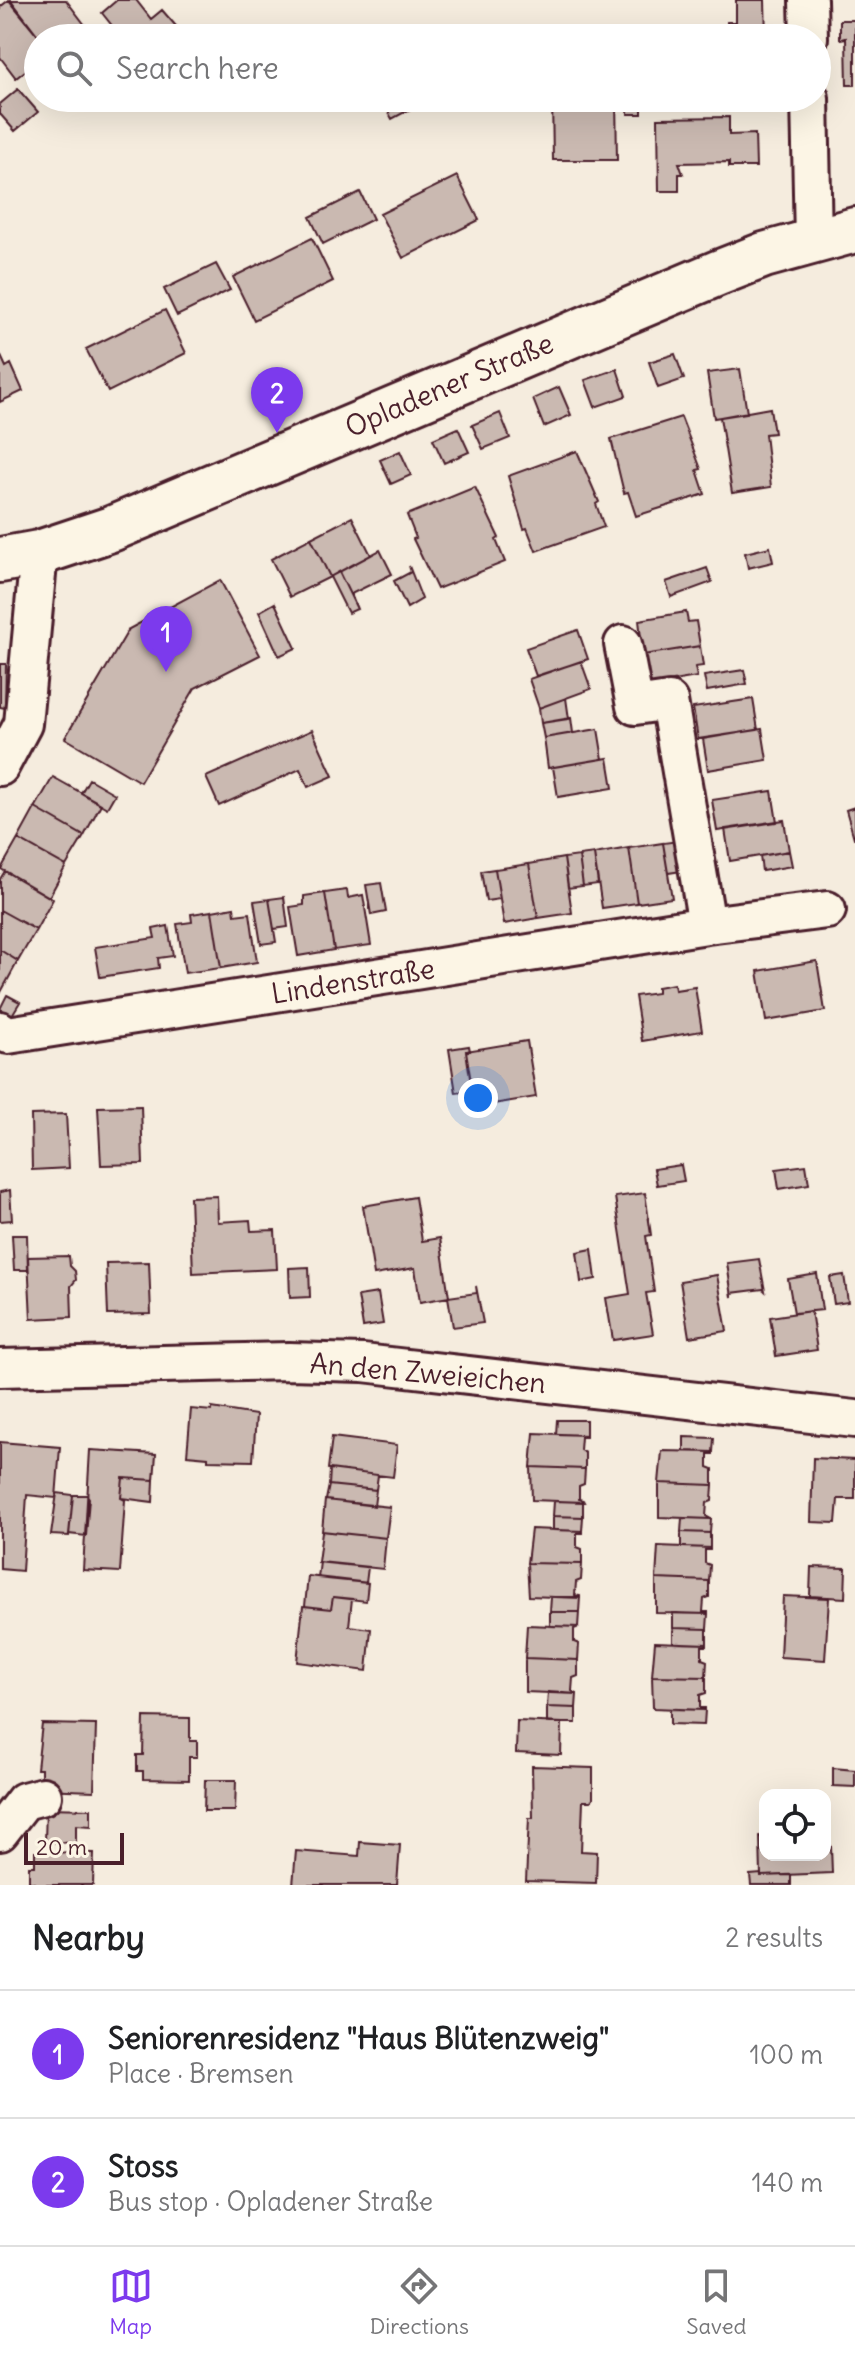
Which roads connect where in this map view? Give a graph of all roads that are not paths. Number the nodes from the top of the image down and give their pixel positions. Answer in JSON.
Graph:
{"nodes":[{"id":1,"x":808,"y":0,"type":"edge"},
{"id":2,"x":809,"y":24,"type":"edge"},
{"id":3,"x":810,"y":112,"type":"edge"},
{"id":4,"x":855,"y":230,"type":"edge"},
{"id":5,"x":813,"y":240,"type":"junction"},
{"id":6,"x":19,"y":556,"type":"edge"},
{"id":7,"x":623,"y":644,"type":"dead end"},
{"id":8,"x":0,"y":767,"type":"edge"},
{"id":9,"x":827,"y":910,"type":"dead end"},
{"id":10,"x":707,"y":925,"type":"junction"},
{"id":11,"x":0,"y":1030,"type":"edge"},
{"id":12,"x":0,"y":1368,"type":"edge"},
{"id":13,"x":855,"y":1419,"type":"edge"},
{"id":14,"x":43,"y":1796,"type":"dead end"},
{"id":15,"x":0,"y":1832,"type":"edge"}],
"edges":[{"from":1,"to":2,"type":"street"},
{"from":3,"to":5,"type":"street"},
{"from":4,"to":5,"type":"main road","name":"Opladener Straße"},
{"from":5,"to":6,"type":"main road","name":"Opladener Straße"},
{"from":6,"to":8,"type":"street"},
{"from":7,"to":10,"type":"street"},
{"from":9,"to":10,"type":"street","name":"Lindenstraße"},
{"from":10,"to":11,"type":"street","name":"Lindenstraße"},
{"from":12,"to":13,"type":"street","name":"An den Zweieichen"},
{"from":14,"to":15,"type":"street"}]}
